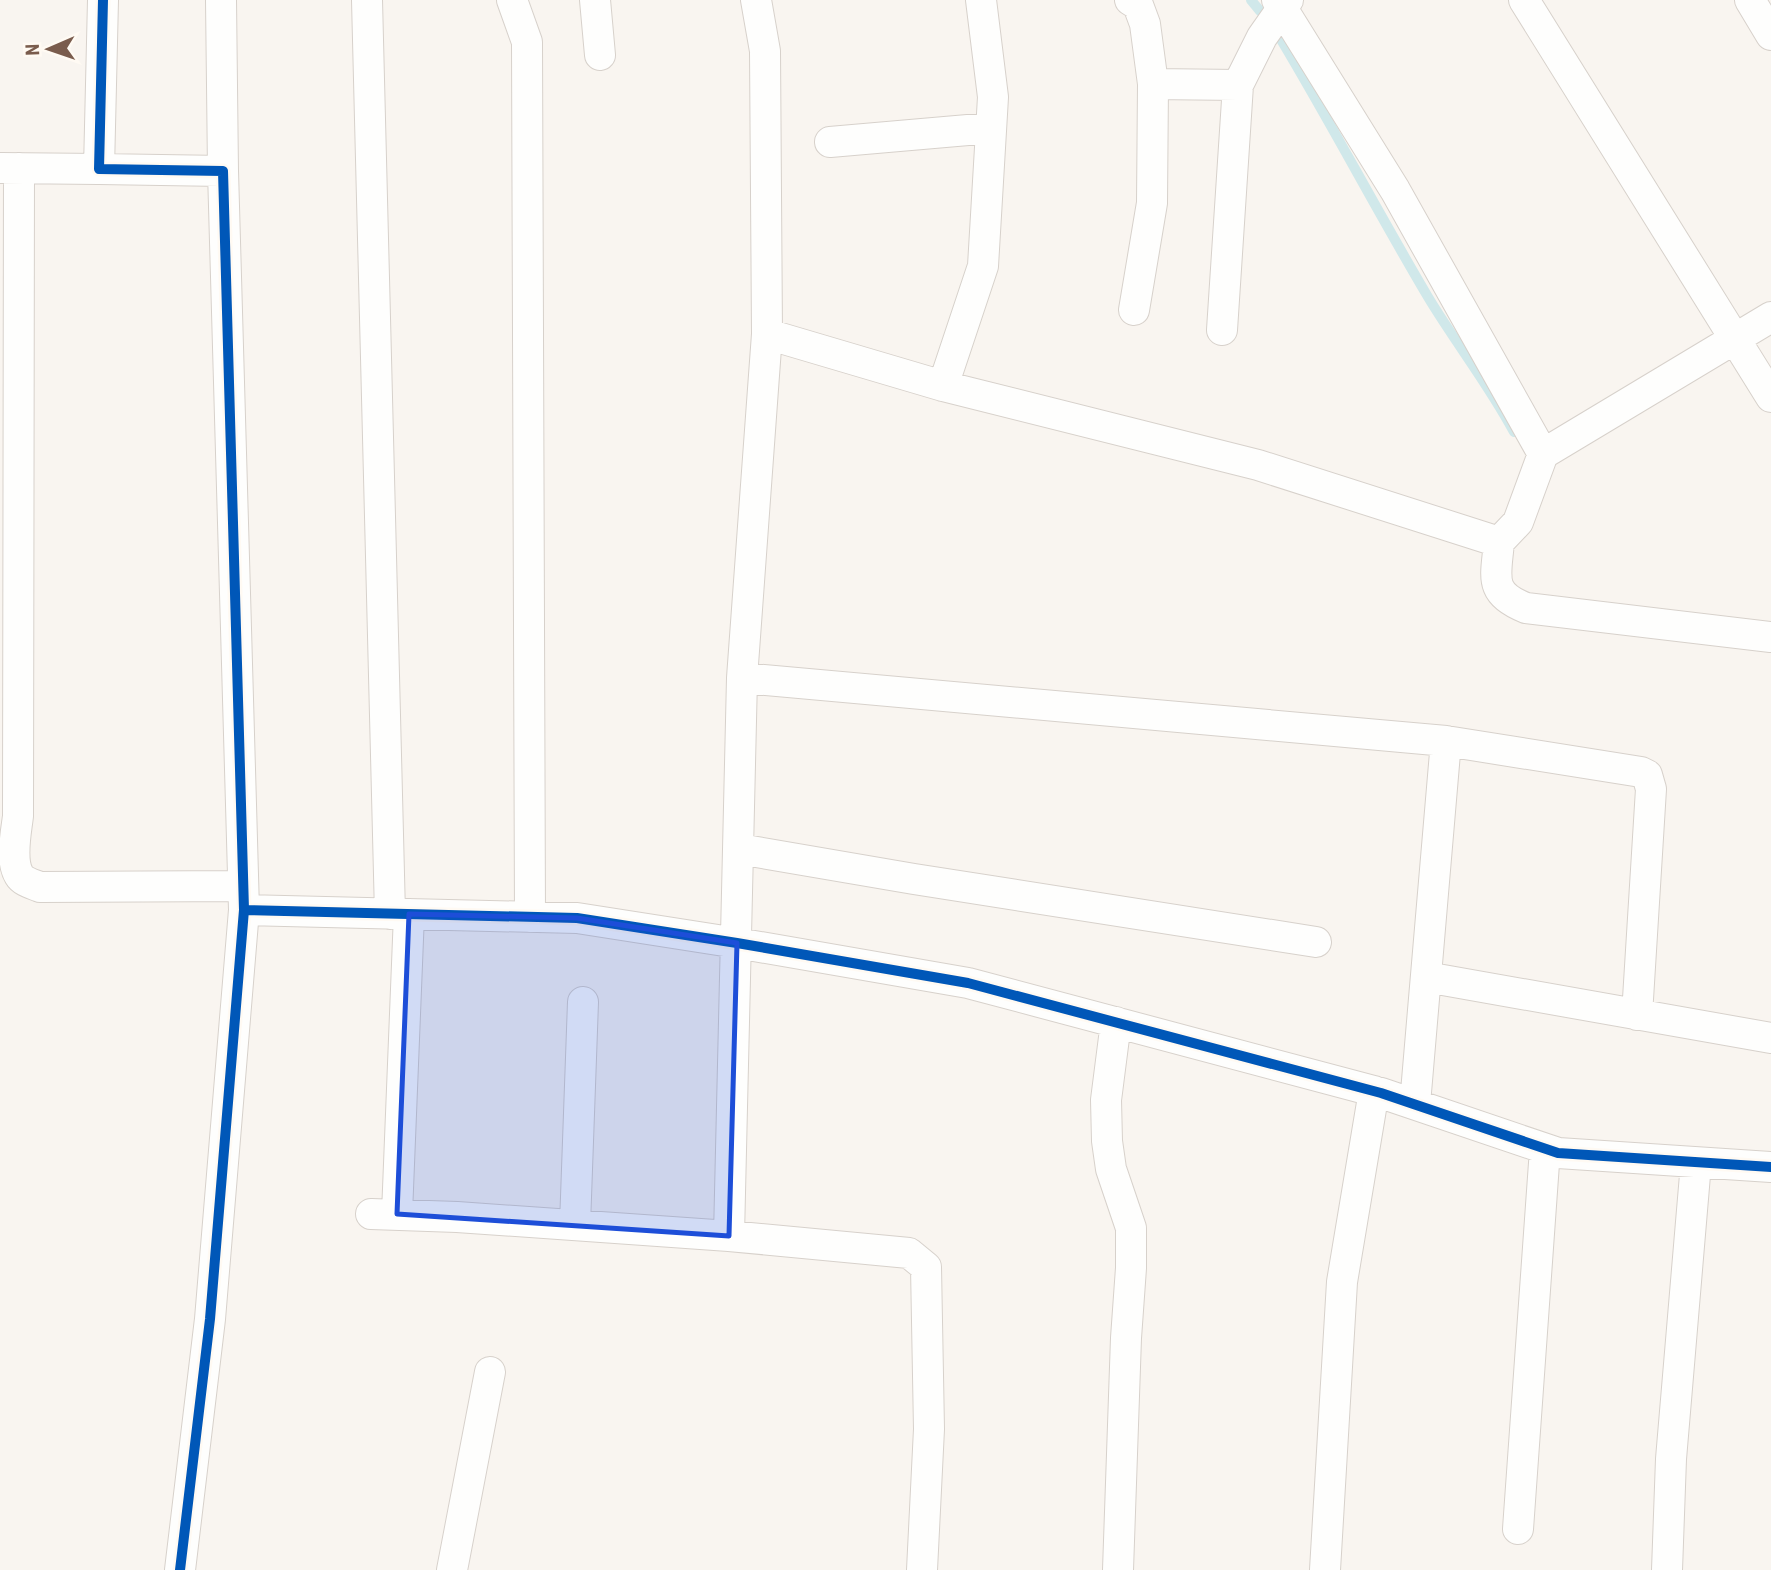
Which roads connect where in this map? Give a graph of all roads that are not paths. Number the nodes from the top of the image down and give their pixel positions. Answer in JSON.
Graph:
{"nodes":[{"id":1,"x":103,"y":0,"type":"edge"},
{"id":2,"x":220,"y":0,"type":"edge"},
{"id":3,"x":367,"y":0,"type":"edge"},
{"id":4,"x":512,"y":0,"type":"edge"},
{"id":5,"x":595,"y":0,"type":"edge"},
{"id":6,"x":756,"y":0,"type":"edge"},
{"id":7,"x":981,"y":0,"type":"edge"},
{"id":8,"x":1130,"y":0,"type":"edge"},
{"id":9,"x":1524,"y":0,"type":"edge"},
{"id":10,"x":1750,"y":0,"type":"edge"},
{"id":11,"x":1282,"y":2,"type":"edge"},
{"id":12,"x":1771,"y":35,"type":"edge"},
{"id":13,"x":600,"y":55,"type":"dead end"},
{"id":14,"x":1153,"y":84,"type":"junction"},
{"id":15,"x":1238,"y":85,"type":"junction"},
{"id":16,"x":991,"y":128,"type":"junction"},
{"id":17,"x":830,"y":142,"type":"dead end"},
{"id":18,"x":10,"y":168,"type":"edge"},
{"id":19,"x":99,"y":169,"type":"junction"},
{"id":20,"x":223,"y":171,"type":"junction"},
{"id":21,"x":1134,"y":310,"type":"dead end"},
{"id":22,"x":1771,"y":317,"type":"edge"},
{"id":23,"x":1222,"y":330,"type":"dead end"},
{"id":24,"x":767,"y":334,"type":"junction"},
{"id":25,"x":1735,"y":339,"type":"junction"},
{"id":26,"x":943,"y":386,"type":"junction"},
{"id":27,"x":1771,"y":397,"type":"edge"},
{"id":28,"x":1543,"y":454,"type":"junction"},
{"id":29,"x":1499,"y":542,"type":"junction"},
{"id":30,"x":1771,"y":637,"type":"edge"},
{"id":31,"x":742,"y":678,"type":"junction"},
{"id":32,"x":1446,"y":741,"type":"junction"},
{"id":33,"x":9,"y":816,"type":"edge"},
{"id":34,"x":739,"y":849,"type":"junction"},
{"id":35,"x":244,"y":898,"type":"junction"},
{"id":36,"x":399,"y":914,"type":"junction"},
{"id":37,"x":530,"y":917,"type":"junction"},
{"id":38,"x":1316,"y":942,"type":"dead end"},
{"id":39,"x":737,"y":943,"type":"junction"},
{"id":40,"x":1426,"y":977,"type":"junction"},
{"id":41,"x":583,"y":1002,"type":"dead end"},
{"id":42,"x":1637,"y":1016,"type":"junction"},
{"id":43,"x":1116,"y":1022,"type":"junction"},
{"id":44,"x":1771,"y":1038,"type":"edge"},
{"id":45,"x":1374,"y":1091,"type":"junction"},
{"id":46,"x":1415,"y":1104,"type":"junction"},
{"id":47,"x":1545,"y":1149,"type":"junction"},
{"id":48,"x":1696,"y":1163,"type":"junction"},
{"id":49,"x":1771,"y":1167,"type":"edge"},
{"id":50,"x":575,"y":1225,"type":"junction"},
{"id":51,"x":729,"y":1236,"type":"junction"},
{"id":52,"x":490,"y":1372,"type":"dead end"},
{"id":53,"x":1518,"y":1529,"type":"dead end"},
{"id":54,"x":180,"y":1570,"type":"edge"},
{"id":55,"x":452,"y":1570,"type":"edge"},
{"id":56,"x":922,"y":1570,"type":"edge"},
{"id":57,"x":1118,"y":1570,"type":"edge"},
{"id":58,"x":1325,"y":1570,"type":"edge"},
{"id":59,"x":1667,"y":1570,"type":"edge"}],
"edges":[{"from":1,"to":19,"type":"street"},
{"from":2,"to":20,"type":"street"},
{"from":3,"to":36,"type":"street"},
{"from":4,"to":37,"type":"street"},
{"from":5,"to":13,"type":"street"},
{"from":6,"to":24,"type":"street"},
{"from":7,"to":16,"type":"street"},
{"from":8,"to":14,"type":"street"},
{"from":9,"to":25,"type":"street"},
{"from":10,"to":12,"type":"street"},
{"from":11,"to":15,"type":"street"},
{"from":11,"to":28,"type":"street"},
{"from":14,"to":15,"type":"street"},
{"from":14,"to":21,"type":"street"},
{"from":15,"to":23,"type":"street"},
{"from":16,"to":17,"type":"street"},
{"from":16,"to":26,"type":"street"},
{"from":18,"to":19,"type":"street"},
{"from":18,"to":33,"type":"street"},
{"from":19,"to":20,"type":"street"},
{"from":20,"to":35,"type":"street"},
{"from":22,"to":25,"type":"street"},
{"from":24,"to":26,"type":"street"},
{"from":24,"to":31,"type":"street"},
{"from":25,"to":27,"type":"street"},
{"from":25,"to":28,"type":"street"},
{"from":26,"to":29,"type":"street"},
{"from":28,"to":29,"type":"street"},
{"from":29,"to":30,"type":"street"},
{"from":31,"to":32,"type":"street"},
{"from":31,"to":34,"type":"street"},
{"from":32,"to":40,"type":"street"},
{"from":32,"to":42,"type":"street"},
{"from":33,"to":35,"type":"street"},
{"from":34,"to":38,"type":"street"},
{"from":34,"to":39,"type":"street"},
{"from":35,"to":36,"type":"street"},
{"from":35,"to":54,"type":"street"},
{"from":36,"to":37,"type":"street"},
{"from":36,"to":50,"type":"street"},
{"from":37,"to":39,"type":"street"},
{"from":39,"to":43,"type":"street"},
{"from":39,"to":51,"type":"street"},
{"from":40,"to":42,"type":"street"},
{"from":40,"to":46,"type":"street"},
{"from":41,"to":50,"type":"street"},
{"from":42,"to":44,"type":"street"},
{"from":43,"to":45,"type":"street"},
{"from":43,"to":57,"type":"street"},
{"from":45,"to":46,"type":"street"},
{"from":45,"to":58,"type":"street"},
{"from":46,"to":47,"type":"street"},
{"from":47,"to":48,"type":"street"},
{"from":47,"to":53,"type":"street"},
{"from":48,"to":49,"type":"street"},
{"from":48,"to":59,"type":"street"},
{"from":50,"to":51,"type":"street"},
{"from":51,"to":56,"type":"street"},
{"from":52,"to":55,"type":"street"}]}
